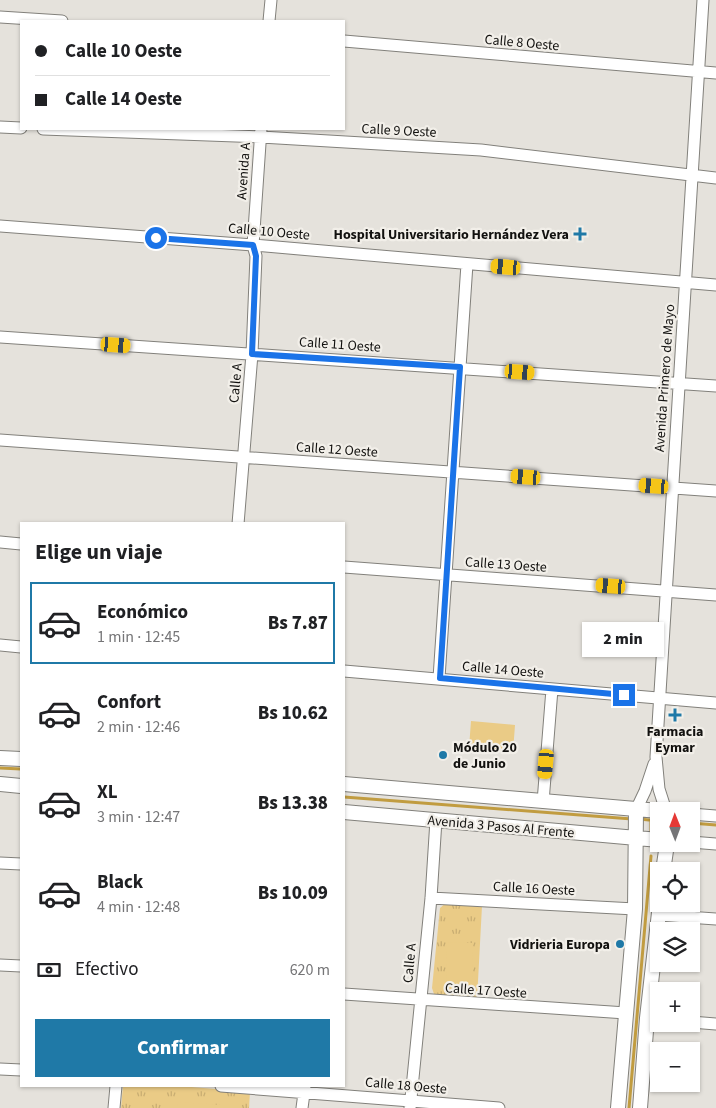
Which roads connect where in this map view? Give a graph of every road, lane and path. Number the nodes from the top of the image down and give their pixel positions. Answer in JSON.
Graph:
{"nodes":[{"id":1,"x":271,"y":0,"type":"edge"},
{"id":2,"x":703,"y":0,"type":"edge"},
{"id":3,"x":0,"y":17,"type":"edge"},
{"id":4,"x":46,"y":20,"type":"edge"},
{"id":5,"x":269,"y":20,"type":"edge"},
{"id":6,"x":345,"y":41,"type":"edge"},
{"id":7,"x":698,"y":72,"type":"junction"},
{"id":8,"x":716,"y":73,"type":"edge"},
{"id":9,"x":0,"y":127,"type":"edge"},
{"id":10,"x":20,"y":128,"type":"edge"},
{"id":11,"x":98,"y":130,"type":"edge"},
{"id":12,"x":261,"y":133,"type":"edge"},
{"id":13,"x":692,"y":176,"type":"junction"},
{"id":14,"x":716,"y":178,"type":"edge"},
{"id":15,"x":0,"y":226,"type":"edge"},
{"id":16,"x":253,"y":245,"type":"junction"},
{"id":17,"x":467,"y":264,"type":"junction"},
{"id":18,"x":685,"y":282,"type":"junction"},
{"id":19,"x":716,"y":284,"type":"edge"},
{"id":20,"x":0,"y":337,"type":"edge"},
{"id":21,"x":252,"y":354,"type":"junction"},
{"id":22,"x":460,"y":367,"type":"junction"},
{"id":23,"x":679,"y":383,"type":"junction"},
{"id":24,"x":716,"y":386,"type":"edge"},
{"id":25,"x":0,"y":440,"type":"edge"},
{"id":26,"x":243,"y":457,"type":"junction"},
{"id":27,"x":453,"y":472,"type":"junction"},
{"id":28,"x":672,"y":487,"type":"junction"},
{"id":29,"x":716,"y":491,"type":"edge"},
{"id":30,"x":238,"y":522,"type":"edge"},
{"id":31,"x":0,"y":542,"type":"edge"},
{"id":32,"x":20,"y":544,"type":"edge"},
{"id":33,"x":345,"y":567,"type":"edge"},
{"id":34,"x":446,"y":575,"type":"junction"},
{"id":35,"x":666,"y":590,"type":"junction"},
{"id":36,"x":716,"y":594,"type":"edge"},
{"id":37,"x":0,"y":645,"type":"edge"},
{"id":38,"x":20,"y":647,"type":"edge"},
{"id":39,"x":345,"y":671,"type":"edge"},
{"id":40,"x":440,"y":678,"type":"junction"},
{"id":41,"x":552,"y":688,"type":"junction"},
{"id":42,"x":659,"y":699,"type":"junction"},
{"id":43,"x":716,"y":703,"type":"edge"},
{"id":44,"x":656,"y":757,"type":"junction"},
{"id":45,"x":0,"y":758,"type":"edge"},
{"id":46,"x":20,"y":759,"type":"edge"},
{"id":47,"x":0,"y":784,"type":"edge"},
{"id":48,"x":345,"y":784,"type":"edge"},
{"id":49,"x":20,"y":786,"type":"edge"},
{"id":50,"x":543,"y":802,"type":"junction"},
{"id":51,"x":663,"y":802,"type":"edge"},
{"id":52,"x":345,"y":812,"type":"edge"},
{"id":53,"x":650,"y":815,"type":"edge"},
{"id":54,"x":700,"y":815,"type":"edge"},
{"id":55,"x":716,"y":816,"type":"edge"},
{"id":56,"x":436,"y":820,"type":"junction"},
{"id":57,"x":636,"y":822,"type":"junction"},
{"id":58,"x":650,"y":833,"type":"edge"},
{"id":59,"x":700,"y":843,"type":"edge"},
{"id":60,"x":716,"y":844,"type":"edge"},
{"id":61,"x":0,"y":863,"type":"edge"},
{"id":62,"x":20,"y":864,"type":"edge"},
{"id":63,"x":431,"y":898,"type":"junction"},
{"id":64,"x":635,"y":909,"type":"junction"},
{"id":65,"x":659,"y":912,"type":"edge"},
{"id":66,"x":676,"y":912,"type":"edge"},
{"id":67,"x":716,"y":919,"type":"edge"},
{"id":68,"x":0,"y":965,"type":"edge"},
{"id":69,"x":20,"y":966,"type":"edge"},
{"id":70,"x":655,"y":982,"type":"edge"},
{"id":71,"x":345,"y":994,"type":"edge"},
{"id":72,"x":421,"y":1001,"type":"junction"},
{"id":73,"x":626,"y":1014,"type":"junction"},
{"id":74,"x":700,"y":1023,"type":"edge"},
{"id":75,"x":716,"y":1024,"type":"edge"},
{"id":76,"x":651,"y":1032,"type":"edge"},
{"id":77,"x":0,"y":1069,"type":"edge"},
{"id":78,"x":20,"y":1070,"type":"edge"},
{"id":79,"x":116,"y":1087,"type":"edge"},
{"id":80,"x":249,"y":1087,"type":"edge"},
{"id":81,"x":304,"y":1089,"type":"edge"},
{"id":82,"x":410,"y":1104,"type":"edge"},
{"id":83,"x":114,"y":1108,"type":"edge"},
{"id":84,"x":302,"y":1108,"type":"edge"},
{"id":85,"x":499,"y":1108,"type":"edge"},
{"id":86,"x":618,"y":1108,"type":"edge"},
{"id":87,"x":640,"y":1108,"type":"edge"}],
"edges":[{"from":1,"to":5,"type":"street"},
{"from":2,"to":7,"type":"street","name":"Avenida Primero de Mayo"},
{"from":3,"to":4,"type":"street"},
{"from":6,"to":7,"type":"street","name":"Calle 8 Oeste"},
{"from":7,"to":8,"type":"street","name":"Calle 8 Oeste"},
{"from":7,"to":13,"type":"street","name":"Avenida Primero de Mayo"},
{"from":9,"to":10,"type":"street"},
{"from":11,"to":12,"type":"street","name":"Calle 9 Oeste"},
{"from":12,"to":13,"type":"street","name":"Calle 9 Oeste"},
{"from":12,"to":16,"type":"street","name":"Avenida A"},
{"from":13,"to":14,"type":"street","name":"Calle 9 Oeste"},
{"from":13,"to":18,"type":"street","name":"Avenida Primero de Mayo"},
{"from":15,"to":16,"type":"street","name":"Calle 10 Oeste"},
{"from":16,"to":17,"type":"street","name":"Calle 10 Oeste"},
{"from":16,"to":21,"type":"street","name":"Calle A"},
{"from":17,"to":18,"type":"street","name":"Calle 10 Oeste"},
{"from":17,"to":22,"type":"street"},
{"from":18,"to":19,"type":"street","name":"Calle 10 Oeste"},
{"from":18,"to":23,"type":"street","name":"Avenida Primero de Mayo"},
{"from":20,"to":21,"type":"street","name":"Calle 11 Oeste"},
{"from":21,"to":22,"type":"street","name":"Calle 11 Oeste"},
{"from":21,"to":26,"type":"street","name":"Calle A"},
{"from":22,"to":23,"type":"street","name":"Calle 11 Oeste"},
{"from":22,"to":27,"type":"street"},
{"from":23,"to":24,"type":"street","name":"Calle 11 Oeste"},
{"from":23,"to":28,"type":"street","name":"Avenida Primero de Mayo"},
{"from":25,"to":26,"type":"street","name":"Calle 12 Oeste"},
{"from":26,"to":27,"type":"street","name":"Calle 12 Oeste"},
{"from":26,"to":30,"type":"street","name":"Calle A"},
{"from":27,"to":28,"type":"street","name":"Calle 12 Oeste"},
{"from":27,"to":34,"type":"street"},
{"from":28,"to":29,"type":"street","name":"Calle 12 Oeste"},
{"from":28,"to":35,"type":"street","name":"Avenida Primero de Mayo"},
{"from":31,"to":32,"type":"street"},
{"from":33,"to":34,"type":"street","name":"Calle 13 Oeste"},
{"from":34,"to":35,"type":"street","name":"Calle 13 Oeste"},
{"from":34,"to":40,"type":"street"},
{"from":35,"to":36,"type":"street","name":"Calle 13 Oeste"},
{"from":35,"to":42,"type":"street","name":"Avenida Primero de Mayo"},
{"from":37,"to":38,"type":"street"},
{"from":39,"to":40,"type":"street","name":"Calle 14 Oeste"},
{"from":40,"to":41,"type":"street","name":"Calle 14 Oeste"},
{"from":41,"to":42,"type":"street","name":"Calle 14 Oeste"},
{"from":41,"to":50,"type":"street"},
{"from":42,"to":43,"type":"street","name":"Calle 14 Oeste"},
{"from":42,"to":44,"type":"street","name":"Avenida Primero de Mayo"},
{"from":44,"to":51,"type":"street","name":"Avenida Primero de Mayo"},
{"from":44,"to":57,"type":"street","name":"Avenida Primero de Mayo"},
{"from":45,"to":46,"type":"main road"},
{"from":47,"to":49,"type":"main road"},
{"from":48,"to":50,"type":"main road","name":"Avenida 3 Pasos Al Frente"},
{"from":50,"to":57,"type":"main road","name":"Avenida 3 Pasos Al Frente"},
{"from":52,"to":56,"type":"main road","name":"Avenida 3 Pasos Al Frente"},
{"from":53,"to":57,"type":"main road","name":"Avenida 3 Pasos Al Frente"},
{"from":54,"to":55,"type":"street"},
{"from":56,"to":57,"type":"main road","name":"Avenida 3 Pasos Al Frente"},
{"from":56,"to":63,"type":"street","name":"Calle A"},
{"from":57,"to":58,"type":"main road","name":"Avenida 3 Pasos Al Frente"},
{"from":57,"to":64,"type":"main road"},
{"from":59,"to":60,"type":"street"},
{"from":61,"to":62,"type":"street"},
{"from":63,"to":64,"type":"street","name":"Calle 16 Oeste"},
{"from":63,"to":72,"type":"street","name":"Calle A"},
{"from":64,"to":73,"type":"main road"},
{"from":65,"to":70,"type":"main road"},
{"from":66,"to":67,"type":"street"},
{"from":68,"to":69,"type":"street"},
{"from":71,"to":72,"type":"street","name":"Calle 17 Oeste"},
{"from":72,"to":73,"type":"street","name":"Calle 17 Oeste"},
{"from":72,"to":82,"type":"street","name":"Calle A"},
{"from":73,"to":86,"type":"main road"},
{"from":74,"to":75,"type":"street"},
{"from":76,"to":87,"type":"main road"},
{"from":77,"to":78,"type":"street"},
{"from":79,"to":83,"type":"street"},
{"from":80,"to":81,"type":"street","name":"Calle 18 Oeste"},
{"from":81,"to":82,"type":"street","name":"Calle 18 Oeste"},
{"from":81,"to":84,"type":"street"},
{"from":82,"to":85,"type":"street","name":"Calle 18 Oeste"}]}
